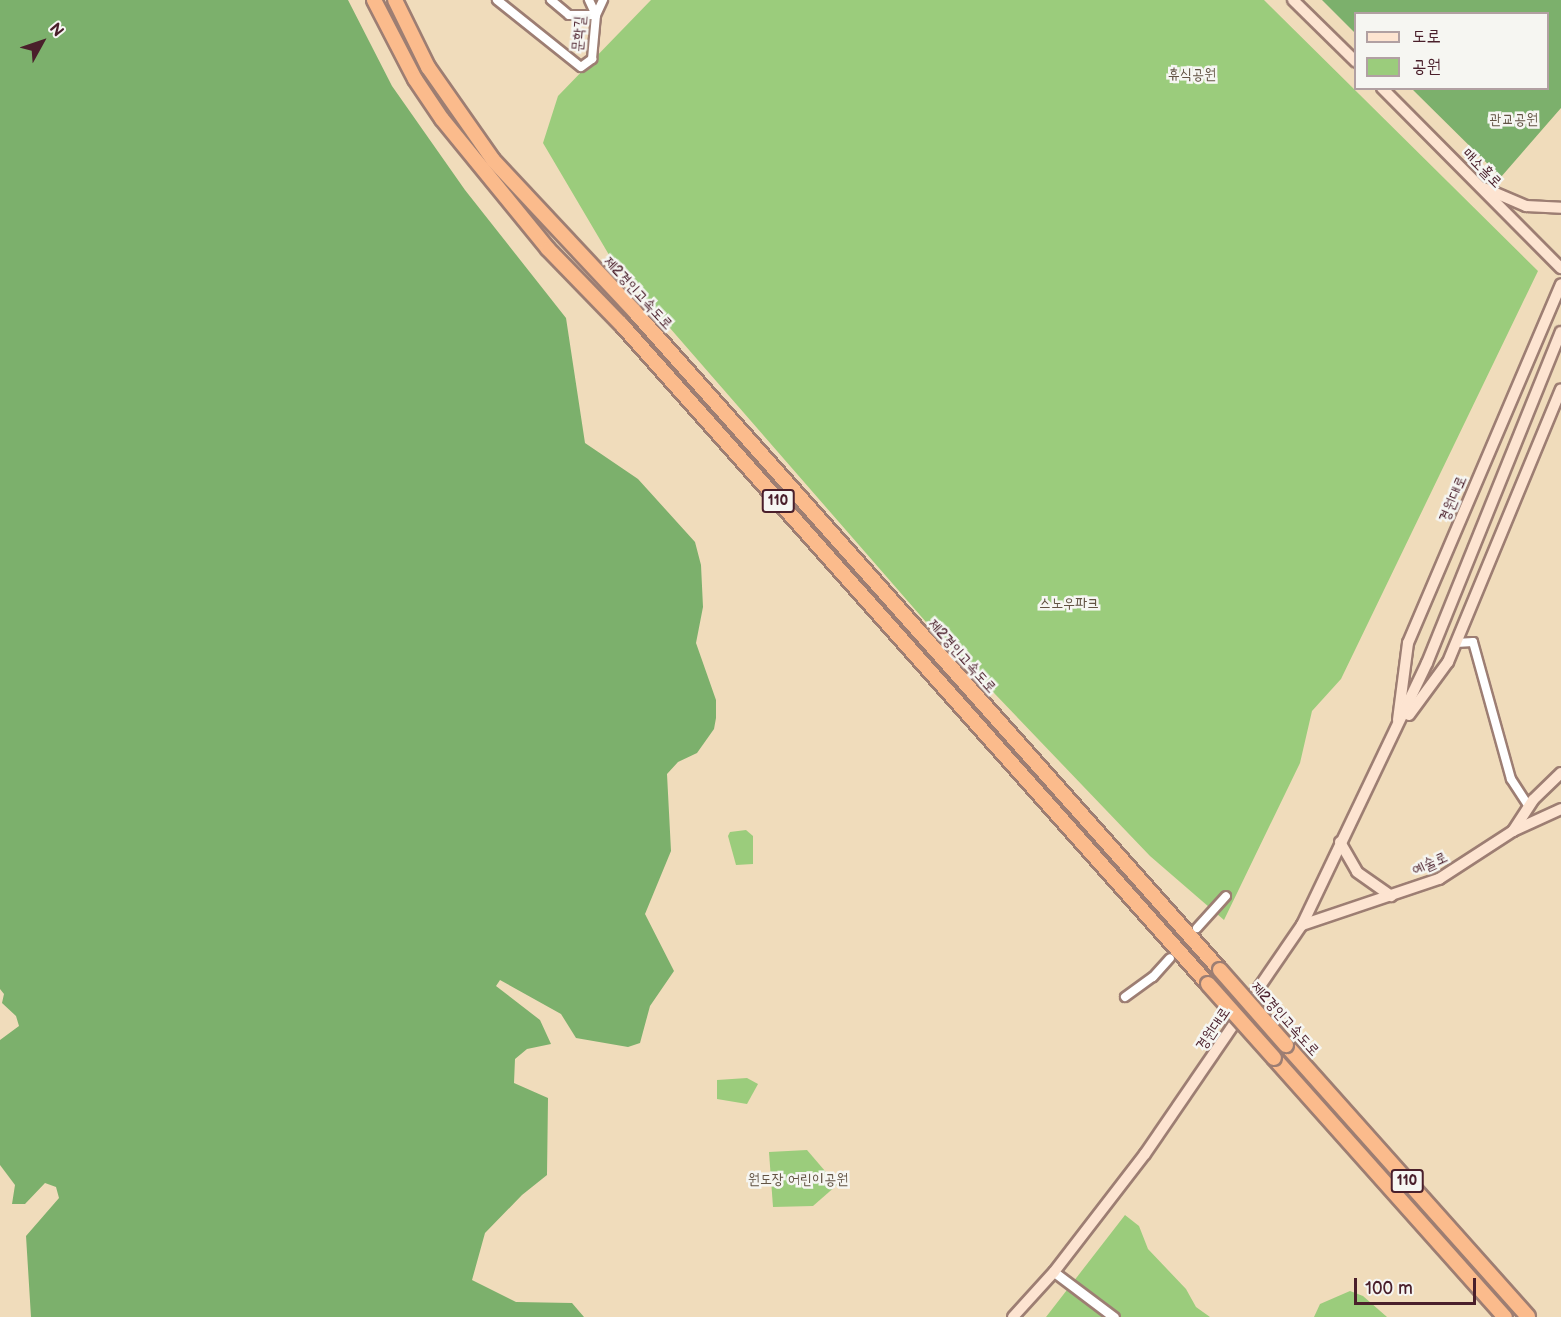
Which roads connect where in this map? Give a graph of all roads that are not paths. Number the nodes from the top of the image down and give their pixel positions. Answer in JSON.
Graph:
{"nodes":[{"id":1,"x":374,"y":0,"type":"edge"},
{"id":2,"x":395,"y":0,"type":"edge"},
{"id":3,"x":497,"y":0,"type":"edge"},
{"id":4,"x":551,"y":0,"type":"edge"},
{"id":5,"x":589,"y":0,"type":"edge"},
{"id":6,"x":603,"y":0,"type":"edge"},
{"id":7,"x":1293,"y":0,"type":"edge"},
{"id":8,"x":596,"y":15,"type":"junction"},
{"id":9,"x":1354,"y":60,"type":"edge"},
{"id":10,"x":1384,"y":90,"type":"edge"},
{"id":11,"x":1479,"y":186,"type":"junction"},
{"id":12,"x":1561,"y":208,"type":"edge"},
{"id":13,"x":1561,"y":268,"type":"edge"},
{"id":14,"x":1561,"y":284,"type":"edge"},
{"id":15,"x":1561,"y":332,"type":"edge"},
{"id":16,"x":1561,"y":389,"type":"edge"},
{"id":17,"x":1456,"y":643,"type":"junction"},
{"id":18,"x":1397,"y":732,"type":"junction"},
{"id":19,"x":1561,"y":773,"type":"edge"},
{"id":20,"x":1529,"y":807,"type":"junction"},
{"id":21,"x":1561,"y":809,"type":"edge"},
{"id":22,"x":1513,"y":831,"type":"junction"},
{"id":23,"x":1340,"y":842,"type":"junction"},
{"id":24,"x":1226,"y":896,"type":"dead end"},
{"id":25,"x":1391,"y":896,"type":"junction"},
{"id":26,"x":1302,"y":926,"type":"junction"},
{"id":27,"x":1197,"y":928,"type":"dead end"},
{"id":28,"x":1170,"y":958,"type":"dead end"},
{"id":29,"x":1125,"y":997,"type":"dead end"},
{"id":30,"x":1054,"y":1272,"type":"junction"},
{"id":31,"x":1013,"y":1317,"type":"edge"},
{"id":32,"x":1114,"y":1317,"type":"edge"},
{"id":33,"x":1505,"y":1317,"type":"edge"},
{"id":34,"x":1528,"y":1317,"type":"edge"}],
"edges":[{"from":1,"to":33,"type":"highway","number":"110","bridge":true},
{"from":2,"to":34,"type":"highway","name":"제2경인고속도로","number":"110","bridge":true},
{"from":3,"to":8,"type":"street","name":"문학길"},
{"from":4,"to":8,"type":"street"},
{"from":5,"to":8,"type":"street","name":"문학길"},
{"from":6,"to":8,"type":"street"},
{"from":7,"to":9,"type":"main road"},
{"from":10,"to":11,"type":"main road","name":"매소홀로"},
{"from":11,"to":12,"type":"main road"},
{"from":11,"to":13,"type":"main road","name":"매소홀로"},
{"from":14,"to":18,"type":"main road","name":"경원대로"},
{"from":15,"to":18,"type":"main road","name":"경원대로"},
{"from":16,"to":17,"type":"main road","name":"경원대로"},
{"from":17,"to":18,"type":"main road","name":"경원대로"},
{"from":17,"to":20,"type":"street"},
{"from":18,"to":23,"type":"main road","name":"경원대로"},
{"from":19,"to":20,"type":"main road"},
{"from":20,"to":22,"type":"main road"},
{"from":21,"to":22,"type":"main road","name":"예술로"},
{"from":22,"to":25,"type":"main road","name":"예술로"},
{"from":23,"to":25,"type":"main road"},
{"from":23,"to":26,"type":"main road","name":"경원대로"},
{"from":24,"to":27,"type":"street"},
{"from":25,"to":26,"type":"main road","name":"예술로"},
{"from":26,"to":30,"type":"main road","name":"경원대로"},
{"from":28,"to":29,"type":"street"},
{"from":30,"to":31,"type":"main road","name":"경원대로"},
{"from":30,"to":32,"type":"street"}]}
